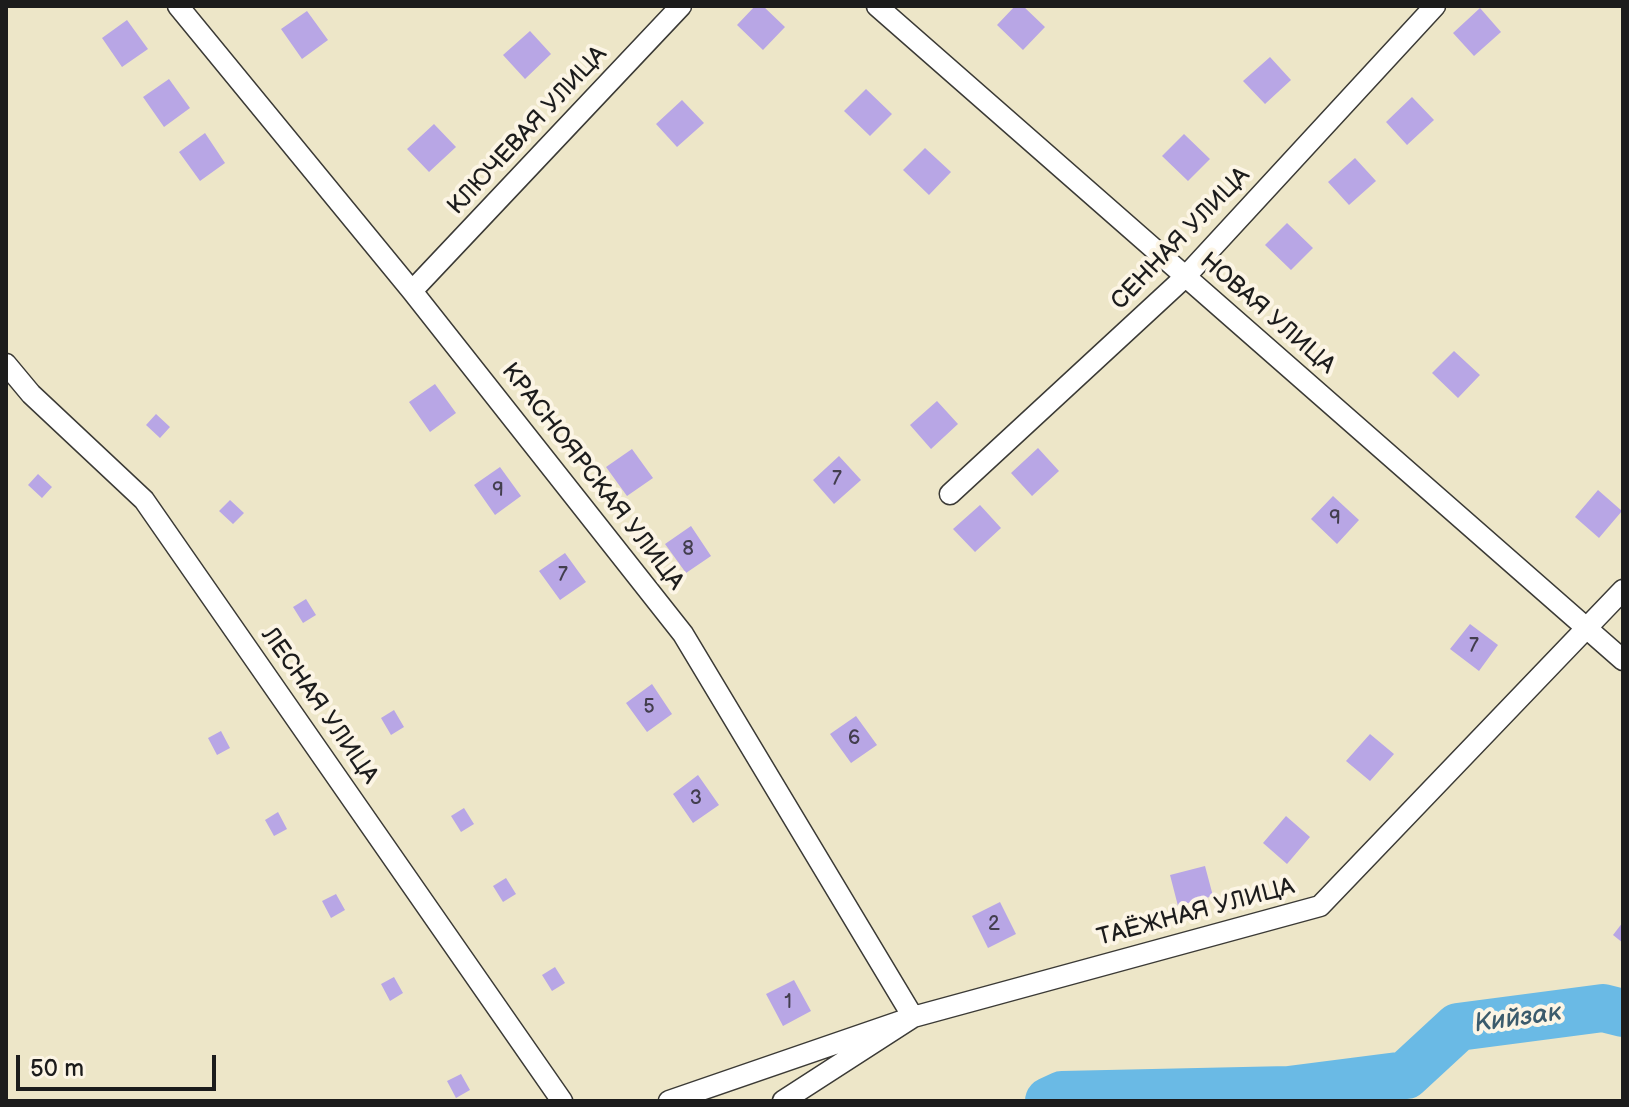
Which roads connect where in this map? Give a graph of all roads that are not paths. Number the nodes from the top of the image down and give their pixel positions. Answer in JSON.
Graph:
{"nodes":[{"id":1,"x":178,"y":6,"type":"edge"},
{"id":2,"x":681,"y":6,"type":"edge"},
{"id":3,"x":877,"y":6,"type":"edge"},
{"id":4,"x":1435,"y":6,"type":"edge"},
{"id":5,"x":1185,"y":277,"type":"junction"},
{"id":6,"x":412,"y":291,"type":"junction"},
{"id":7,"x":6,"y":364,"type":"edge"},
{"id":8,"x":950,"y":494,"type":"dead end"},
{"id":9,"x":1623,"y":590,"type":"edge"},
{"id":10,"x":1586,"y":628,"type":"junction"},
{"id":11,"x":1623,"y":660,"type":"edge"},
{"id":12,"x":913,"y":1017,"type":"junction"},
{"id":13,"x":562,"y":1101,"type":"edge"},
{"id":14,"x":669,"y":1101,"type":"edge"},
{"id":15,"x":783,"y":1101,"type":"edge"}],
"edges":[{"from":1,"to":6,"type":"street","name":"КРАСНОЯРСКАЯ УЛИЦА"},
{"from":2,"to":6,"type":"street","name":"КЛЮЧЕВАЯ УЛИЦА"},
{"from":3,"to":5,"type":"street","name":"НОВАЯ УЛИЦА"},
{"from":4,"to":5,"type":"street","name":"СЕННАЯ УЛИЦА"},
{"from":5,"to":8,"type":"street","name":"СЕННАЯ УЛИЦА"},
{"from":5,"to":10,"type":"street","name":"НОВАЯ УЛИЦА"},
{"from":6,"to":12,"type":"street","name":"КРАСНОЯРСКАЯ УЛИЦА"},
{"from":7,"to":13,"type":"street","name":"ЛЕСНАЯ УЛИЦА"},
{"from":9,"to":10,"type":"street","name":"ТАЁЖНАЯ УЛИЦА"},
{"from":10,"to":11,"type":"street","name":"НОВАЯ УЛИЦА"},
{"from":10,"to":12,"type":"street","name":"ТАЁЖНАЯ УЛИЦА"},
{"from":12,"to":14,"type":"street","name":"ТАЁЖНАЯ УЛИЦА"},
{"from":12,"to":15,"type":"street"}]}
